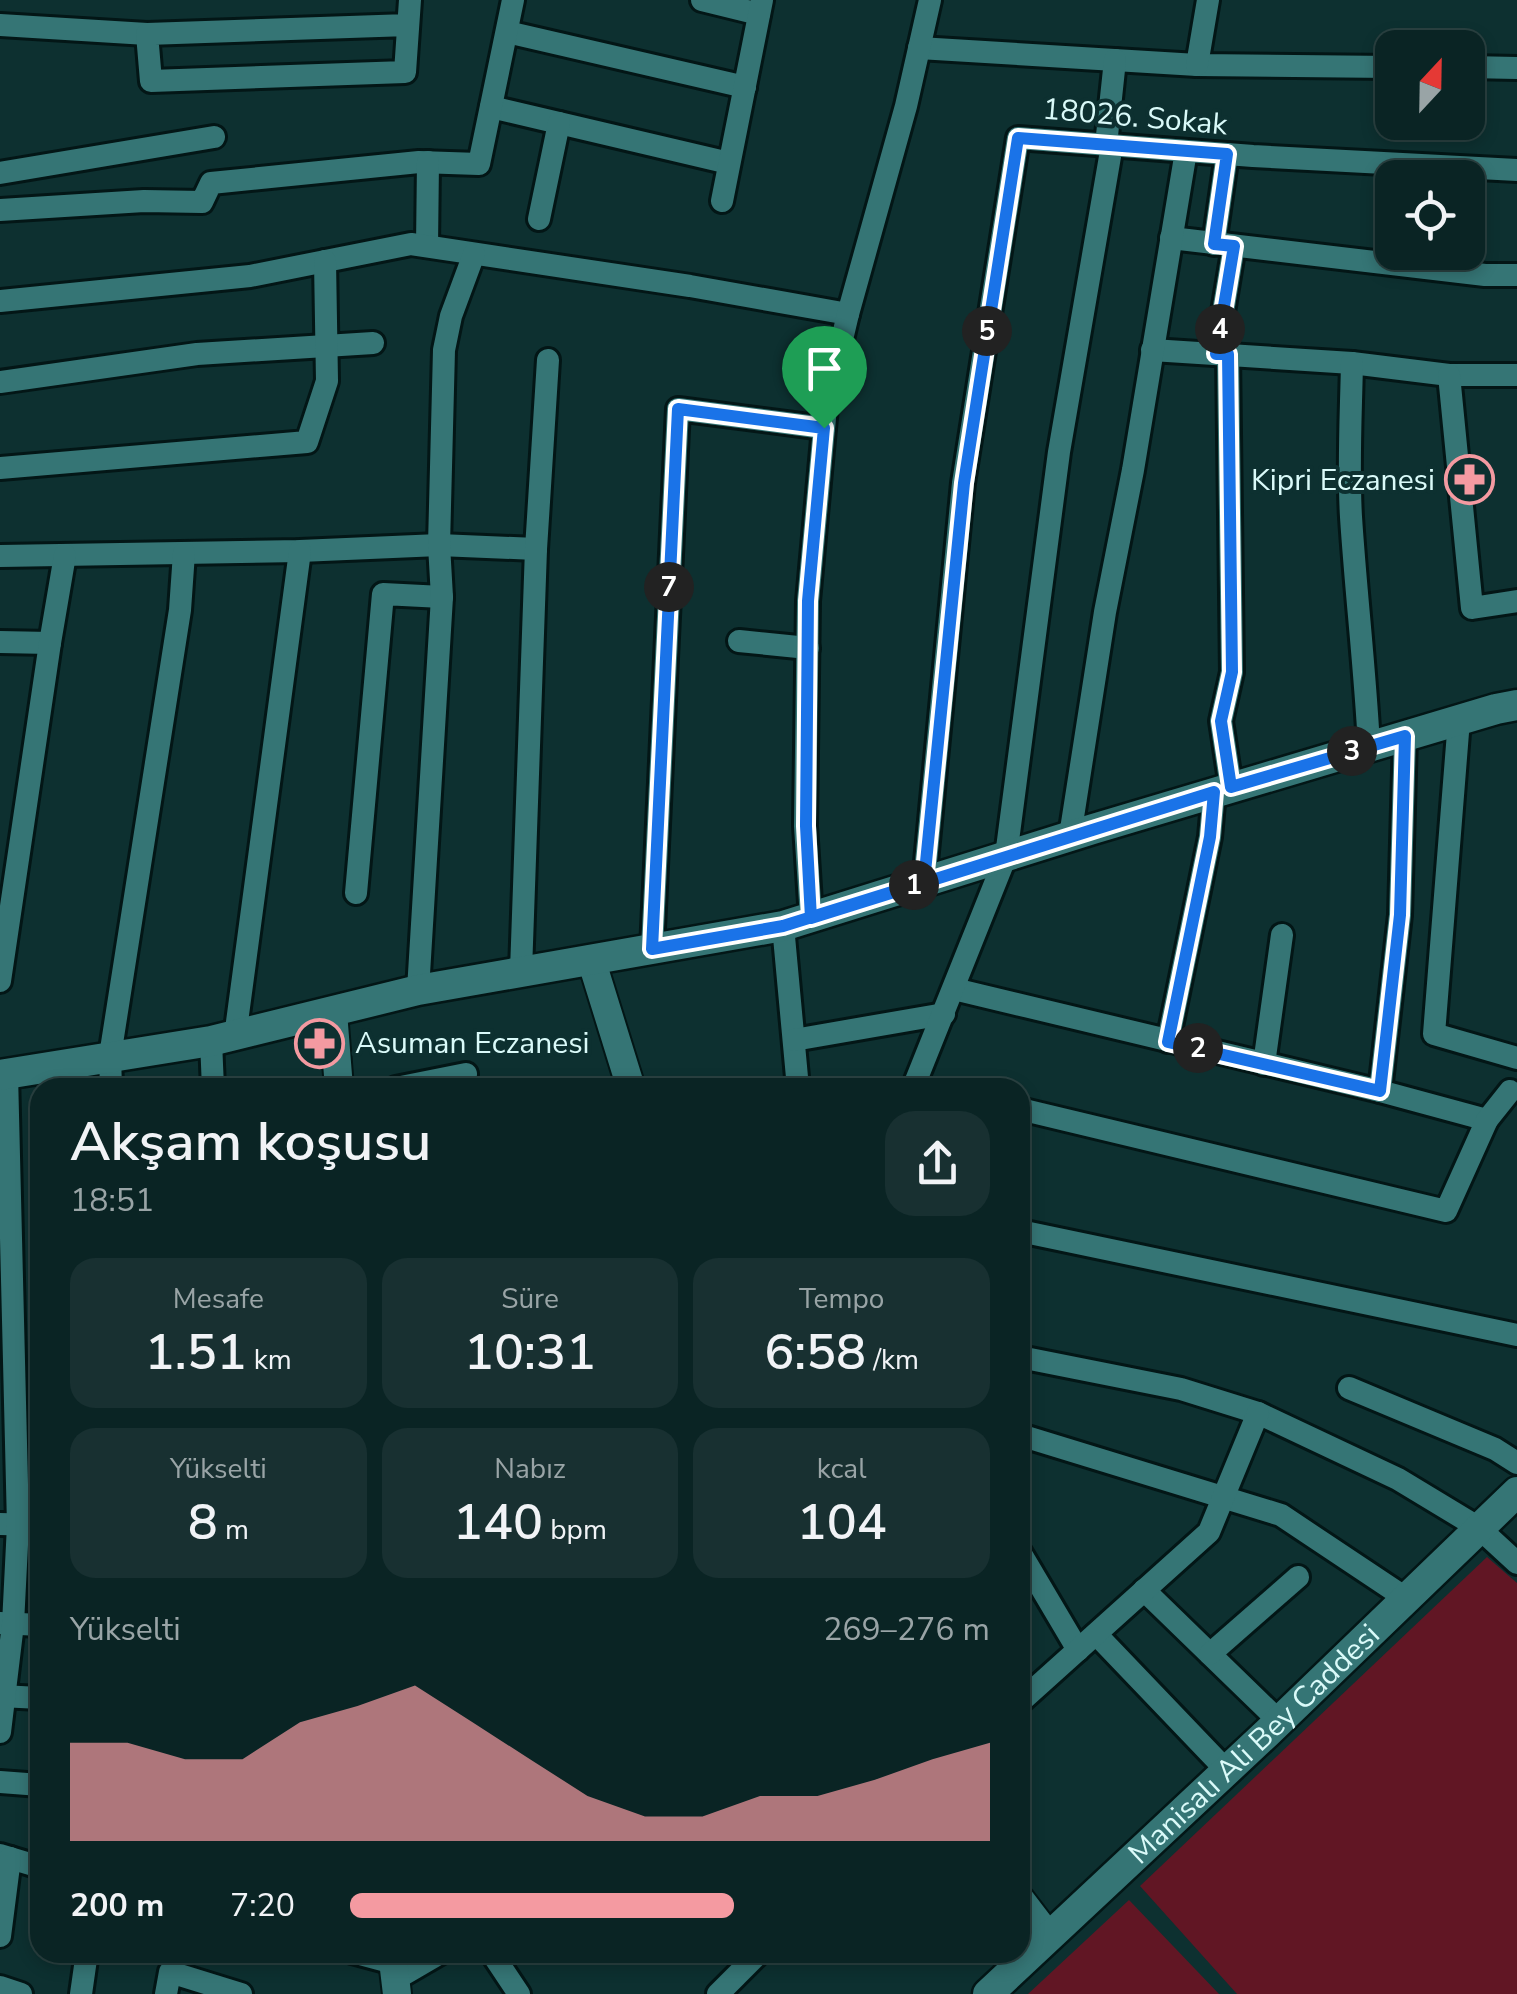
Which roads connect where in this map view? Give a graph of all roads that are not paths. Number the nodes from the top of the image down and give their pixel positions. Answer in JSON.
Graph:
{"nodes":[{"id":1,"x":410,"y":0,"type":"edge"},
{"id":2,"x":513,"y":0,"type":"edge"},
{"id":3,"x":702,"y":0,"type":"edge"},
{"id":4,"x":930,"y":0,"type":"edge"},
{"id":5,"x":1208,"y":0,"type":"edge"},
{"id":6,"x":761,"y":7,"type":"edge"},
{"id":7,"x":0,"y":25,"type":"edge"},
{"id":8,"x":408,"y":25,"type":"junction"},
{"id":9,"x":506,"y":32,"type":"junction"},
{"id":10,"x":147,"y":34,"type":"junction"},
{"id":11,"x":919,"y":48,"type":"junction"},
{"id":12,"x":1115,"y":60,"type":"junction"},
{"id":13,"x":1198,"y":65,"type":"junction"},
{"id":14,"x":1375,"y":66,"type":"edge"},
{"id":15,"x":1485,"y":67,"type":"edge"},
{"id":16,"x":1517,"y":68,"type":"edge"},
{"id":17,"x":745,"y":87,"type":"junction"},
{"id":18,"x":491,"y":107,"type":"junction"},
{"id":19,"x":559,"y":123,"type":"junction"},
{"id":20,"x":214,"y":137,"type":"dead end"},
{"id":21,"x":1109,"y":145,"type":"junction"},
{"id":22,"x":1186,"y":151,"type":"junction"},
{"id":23,"x":1227,"y":154,"type":"junction"},
{"id":24,"x":428,"y":162,"type":"junction"},
{"id":25,"x":729,"y":163,"type":"junction"},
{"id":26,"x":1517,"y":170,"type":"edge"},
{"id":27,"x":0,"y":173,"type":"edge"},
{"id":28,"x":722,"y":201,"type":"dead end"},
{"id":29,"x":0,"y":210,"type":"edge"},
{"id":30,"x":540,"y":218,"type":"dead end"},
{"id":31,"x":1170,"y":238,"type":"junction"},
{"id":32,"x":1224,"y":245,"type":"junction"},
{"id":33,"x":426,"y":246,"type":"junction"},
{"id":34,"x":474,"y":254,"type":"junction"},
{"id":35,"x":324,"y":261,"type":"junction"},
{"id":36,"x":1517,"y":275,"type":"edge"},
{"id":37,"x":0,"y":301,"type":"edge"},
{"id":38,"x":848,"y":314,"type":"junction"},
{"id":39,"x":373,"y":343,"type":"dead end"},
{"id":40,"x":326,"y":345,"type":"junction"},
{"id":41,"x":1152,"y":350,"type":"junction"},
{"id":42,"x":1222,"y":354,"type":"junction"},
{"id":43,"x":548,"y":360,"type":"dead end"},
{"id":44,"x":1352,"y":363,"type":"junction"},
{"id":45,"x":1448,"y":374,"type":"junction"},
{"id":46,"x":1517,"y":375,"type":"edge"},
{"id":47,"x":0,"y":382,"type":"edge"},
{"id":48,"x":824,"y":428,"type":"junction"},
{"id":49,"x":0,"y":468,"type":"edge"},
{"id":50,"x":439,"y":545,"type":"junction"},
{"id":51,"x":536,"y":549,"type":"junction"},
{"id":52,"x":184,"y":552,"type":"junction"},
{"id":53,"x":300,"y":552,"type":"junction"},
{"id":54,"x":65,"y":555,"type":"junction"},
{"id":55,"x":0,"y":556,"type":"edge"},
{"id":56,"x":442,"y":597,"type":"junction"},
{"id":57,"x":1517,"y":601,"type":"edge"},
{"id":58,"x":739,"y":641,"type":"dead end"},
{"id":59,"x":0,"y":642,"type":"edge"},
{"id":60,"x":50,"y":643,"type":"junction"},
{"id":61,"x":808,"y":648,"type":"junction"},
{"id":62,"x":1517,"y":705,"type":"edge"},
{"id":63,"x":1459,"y":720,"type":"junction"},
{"id":64,"x":1405,"y":736,"type":"junction"},
{"id":65,"x":1368,"y":746,"type":"junction"},
{"id":66,"x":1222,"y":790,"type":"junction"},
{"id":67,"x":1070,"y":836,"type":"junction"},
{"id":68,"x":1006,"y":856,"type":"junction"},
{"id":69,"x":924,"y":882,"type":"junction"},
{"id":70,"x":356,"y":893,"type":"dead end"},
{"id":71,"x":797,"y":922,"type":"junction"},
{"id":72,"x":1282,"y":934,"type":"dead end"},
{"id":73,"x":652,"y":949,"type":"junction"},
{"id":74,"x":590,"y":959,"type":"junction"},
{"id":75,"x":521,"y":971,"type":"junction"},
{"id":76,"x":0,"y":981,"type":"edge"},
{"id":77,"x":954,"y":989,"type":"junction"},
{"id":78,"x":418,"y":990,"type":"junction"},
{"id":79,"x":333,"y":1012,"type":"junction"},
{"id":80,"x":944,"y":1014,"type":"junction"},
{"id":81,"x":223,"y":1039,"type":"junction"},
{"id":82,"x":794,"y":1040,"type":"junction"},
{"id":83,"x":1168,"y":1042,"type":"junction"},
{"id":84,"x":110,"y":1056,"type":"junction"},
{"id":85,"x":1517,"y":1058,"type":"edge"},
{"id":86,"x":1264,"y":1064,"type":"junction"},
{"id":87,"x":466,"y":1074,"type":"dead end"},
{"id":88,"x":4,"y":1075,"type":"edge"},
{"id":89,"x":111,"y":1078,"type":"edge"},
{"id":90,"x":216,"y":1078,"type":"edge"},
{"id":91,"x":338,"y":1078,"type":"edge"},
{"id":92,"x":446,"y":1078,"type":"edge"},
{"id":93,"x":628,"y":1078,"type":"edge"},
{"id":94,"x":797,"y":1078,"type":"edge"},
{"id":95,"x":923,"y":1078,"type":"edge"},
{"id":96,"x":1380,"y":1091,"type":"junction"},
{"id":97,"x":1510,"y":1091,"type":"dead end"},
{"id":98,"x":1030,"y":1111,"type":"edge"},
{"id":99,"x":1487,"y":1120,"type":"junction"},
{"id":100,"x":1030,"y":1232,"type":"edge"},
{"id":101,"x":1517,"y":1336,"type":"edge"},
{"id":102,"x":1030,"y":1359,"type":"edge"},
{"id":103,"x":1350,"y":1388,"type":"dead end"},
{"id":104,"x":1258,"y":1413,"type":"junction"},
{"id":105,"x":1030,"y":1438,"type":"edge"},
{"id":106,"x":1517,"y":1463,"type":"edge"},
{"id":107,"x":1517,"y":1492,"type":"edge"},
{"id":108,"x":1223,"y":1497,"type":"junction"},
{"id":109,"x":19,"y":1525,"type":"edge"},
{"id":110,"x":1480,"y":1528,"type":"junction"},
{"id":111,"x":1517,"y":1563,"type":"edge"},
{"id":112,"x":1030,"y":1568,"type":"edge"},
{"id":113,"x":1298,"y":1577,"type":"dead end"},
{"id":114,"x":1042,"y":1588,"type":"junction"},
{"id":115,"x":1144,"y":1590,"type":"junction"},
{"id":116,"x":1030,"y":1595,"type":"edge"},
{"id":117,"x":1406,"y":1598,"type":"junction"},
{"id":118,"x":6,"y":1624,"type":"edge"},
{"id":119,"x":1096,"y":1634,"type":"junction"},
{"id":120,"x":1078,"y":1650,"type":"junction"},
{"id":121,"x":1210,"y":1654,"type":"junction"},
{"id":122,"x":1030,"y":1693,"type":"edge"},
{"id":123,"x":2,"y":1697,"type":"edge"},
{"id":124,"x":30,"y":1698,"type":"edge"},
{"id":125,"x":1279,"y":1721,"type":"junction"},
{"id":126,"x":0,"y":1732,"type":"edge"},
{"id":127,"x":1227,"y":1770,"type":"junction"},
{"id":128,"x":0,"y":1782,"type":"edge"},
{"id":129,"x":30,"y":1784,"type":"edge"},
{"id":130,"x":5,"y":1856,"type":"edge"},
{"id":131,"x":30,"y":1865,"type":"edge"},
{"id":132,"x":1030,"y":1911,"type":"edge"},
{"id":133,"x":0,"y":1936,"type":"edge"},
{"id":134,"x":1050,"y":1936,"type":"junction"},
{"id":135,"x":1030,"y":1955,"type":"edge"},
{"id":136,"x":86,"y":1963,"type":"edge"},
{"id":137,"x":498,"y":1963,"type":"edge"},
{"id":138,"x":749,"y":1963,"type":"edge"},
{"id":139,"x":1021,"y":1963,"type":"edge"},
{"id":140,"x":0,"y":1987,"type":"edge"},
{"id":141,"x":20,"y":1994,"type":"edge"},
{"id":142,"x":82,"y":1994,"type":"edge"},
{"id":143,"x":166,"y":1994,"type":"edge"},
{"id":144,"x":241,"y":1994,"type":"edge"},
{"id":145,"x":519,"y":1994,"type":"edge"},
{"id":146,"x":718,"y":1994,"type":"edge"},
{"id":147,"x":988,"y":1994,"type":"edge"}],
"edges":[{"from":1,"to":8,"type":"street"},
{"from":2,"to":9,"type":"street"},
{"from":3,"to":6,"type":"street"},
{"from":4,"to":11,"type":"street"},
{"from":5,"to":13,"type":"street"},
{"from":6,"to":17,"type":"street"},
{"from":7,"to":10,"type":"street"},
{"from":8,"to":10,"type":"street"},
{"from":8,"to":10,"type":"street"},
{"from":9,"to":17,"type":"street"},
{"from":9,"to":18,"type":"street"},
{"from":11,"to":12,"type":"street"},
{"from":11,"to":38,"type":"street"},
{"from":12,"to":13,"type":"street"},
{"from":12,"to":21,"type":"street"},
{"from":13,"to":14,"type":"street"},
{"from":15,"to":16,"type":"street"},
{"from":17,"to":25,"type":"street"},
{"from":18,"to":19,"type":"street"},
{"from":18,"to":24,"type":"street"},
{"from":19,"to":25,"type":"street"},
{"from":19,"to":30,"type":"street"},
{"from":20,"to":27,"type":"street"},
{"from":21,"to":22,"type":"street","name":"18026. Sokak"},
{"from":21,"to":68,"type":"street"},
{"from":21,"to":69,"type":"street","name":"18026. Sokak"},
{"from":22,"to":23,"type":"street","name":"18026. Sokak"},
{"from":22,"to":31,"type":"street"},
{"from":23,"to":26,"type":"street","name":"18026. Sokak"},
{"from":23,"to":32,"type":"street"},
{"from":24,"to":29,"type":"street"},
{"from":24,"to":33,"type":"street"},
{"from":25,"to":28,"type":"street"},
{"from":31,"to":32,"type":"street"},
{"from":31,"to":41,"type":"street"},
{"from":32,"to":36,"type":"street"},
{"from":32,"to":42,"type":"street"},
{"from":33,"to":34,"type":"street"},
{"from":33,"to":35,"type":"street"},
{"from":34,"to":38,"type":"street"},
{"from":34,"to":50,"type":"street"},
{"from":35,"to":37,"type":"street"},
{"from":35,"to":40,"type":"street"},
{"from":38,"to":48,"type":"street"},
{"from":39,"to":40,"type":"street"},
{"from":40,"to":47,"type":"street"},
{"from":40,"to":49,"type":"street"},
{"from":41,"to":42,"type":"street"},
{"from":41,"to":67,"type":"street"},
{"from":42,"to":44,"type":"street"},
{"from":42,"to":66,"type":"street"},
{"from":43,"to":51,"type":"street"},
{"from":44,"to":45,"type":"street"},
{"from":44,"to":65,"type":"street"},
{"from":45,"to":46,"type":"street"},
{"from":45,"to":57,"type":"street"},
{"from":48,"to":61,"type":"street"},
{"from":48,"to":73,"type":"street"},
{"from":50,"to":51,"type":"street"},
{"from":50,"to":53,"type":"street"},
{"from":50,"to":56,"type":"street"},
{"from":51,"to":75,"type":"street"},
{"from":52,"to":53,"type":"street"},
{"from":52,"to":54,"type":"street"},
{"from":52,"to":84,"type":"street"},
{"from":53,"to":81,"type":"street"},
{"from":54,"to":55,"type":"street"},
{"from":54,"to":60,"type":"street"},
{"from":56,"to":70,"type":"street"},
{"from":56,"to":78,"type":"street"},
{"from":58,"to":61,"type":"street"},
{"from":59,"to":60,"type":"street"},
{"from":60,"to":76,"type":"street"},
{"from":61,"to":71,"type":"street"},
{"from":62,"to":63,"type":"main road"},
{"from":63,"to":64,"type":"main road"},
{"from":63,"to":85,"type":"street"},
{"from":64,"to":65,"type":"main road"},
{"from":64,"to":96,"type":"street"},
{"from":65,"to":66,"type":"main road"},
{"from":66,"to":67,"type":"main road"},
{"from":66,"to":83,"type":"street"},
{"from":67,"to":68,"type":"main road"},
{"from":68,"to":69,"type":"main road"},
{"from":68,"to":77,"type":"street"},
{"from":69,"to":71,"type":"main road"},
{"from":71,"to":73,"type":"main road"},
{"from":71,"to":82,"type":"street"},
{"from":72,"to":86,"type":"street"},
{"from":73,"to":74,"type":"main road"},
{"from":74,"to":75,"type":"main road"},
{"from":74,"to":93,"type":"street"},
{"from":75,"to":78,"type":"main road"},
{"from":77,"to":80,"type":"street"},
{"from":77,"to":83,"type":"street"},
{"from":78,"to":79,"type":"main road"},
{"from":79,"to":81,"type":"main road"},
{"from":79,"to":91,"type":"street"},
{"from":80,"to":82,"type":"street"},
{"from":80,"to":95,"type":"street"},
{"from":81,"to":84,"type":"main road"},
{"from":81,"to":90,"type":"street"},
{"from":82,"to":94,"type":"street"},
{"from":83,"to":86,"type":"street"},
{"from":84,"to":88,"type":"main road"},
{"from":84,"to":89,"type":"street"},
{"from":86,"to":96,"type":"street"},
{"from":87,"to":92,"type":"street"},
{"from":88,"to":109,"type":"street"},
{"from":96,"to":99,"type":"street"},
{"from":97,"to":99,"type":"street"},
{"from":98,"to":99,"type":"street"},
{"from":100,"to":101,"type":"street"},
{"from":102,"to":104,"type":"street"},
{"from":103,"to":106,"type":"street"},
{"from":104,"to":108,"type":"street"},
{"from":104,"to":110,"type":"street"},
{"from":105,"to":108,"type":"street"},
{"from":107,"to":110,"type":"main road","name":"Manisalı Ali Bey Caddesi"},
{"from":108,"to":115,"type":"street"},
{"from":108,"to":117,"type":"street"},
{"from":109,"to":118,"type":"street"},
{"from":110,"to":111,"type":"street"},
{"from":110,"to":117,"type":"main road","name":"Manisalı Ali Bey Caddesi"},
{"from":112,"to":114,"type":"street"},
{"from":113,"to":121,"type":"street"},
{"from":114,"to":116,"type":"street"},
{"from":114,"to":120,"type":"street"},
{"from":115,"to":119,"type":"street"},
{"from":115,"to":121,"type":"street"},
{"from":117,"to":125,"type":"main road","name":"Manisalı Ali Bey Caddesi"},
{"from":118,"to":123,"type":"street"},
{"from":119,"to":120,"type":"street"},
{"from":119,"to":127,"type":"street"},
{"from":120,"to":122,"type":"street"},
{"from":121,"to":125,"type":"street"},
{"from":123,"to":124,"type":"street"},
{"from":123,"to":126,"type":"street"},
{"from":125,"to":127,"type":"main road","name":"Manisalı Ali Bey Caddesi"},
{"from":127,"to":134,"type":"main road","name":"Manisalı Ali Bey Caddesi"},
{"from":128,"to":129,"type":"street"},
{"from":130,"to":131,"type":"street"},
{"from":130,"to":133,"type":"street"},
{"from":132,"to":134,"type":"street"},
{"from":134,"to":135,"type":"main road","name":"Manisalı Ali Bey Caddesi"},
{"from":136,"to":142,"type":"street"},
{"from":137,"to":145,"type":"street"},
{"from":138,"to":146,"type":"street"},
{"from":139,"to":147,"type":"main road","name":"Manisalı Ali Bey Caddesi"},
{"from":140,"to":141,"type":"street"},
{"from":143,"to":144,"type":"street"}]}
